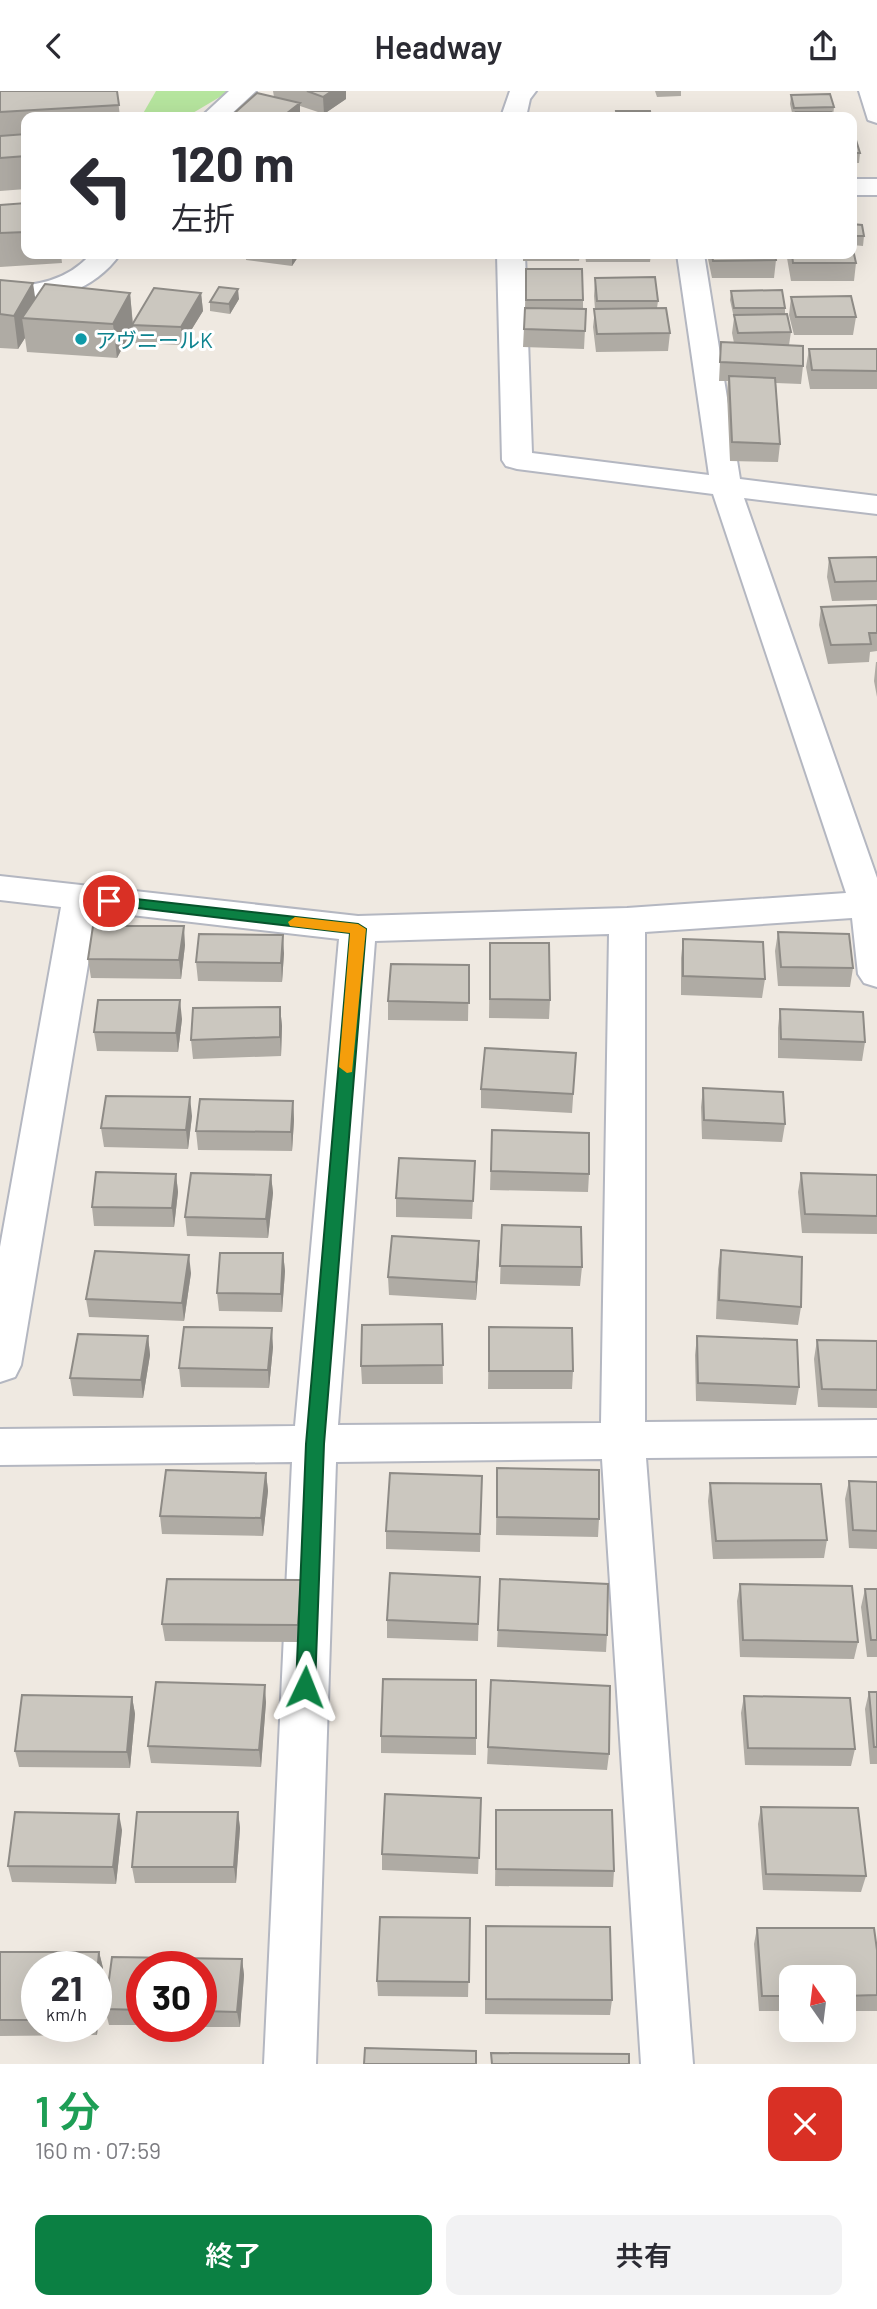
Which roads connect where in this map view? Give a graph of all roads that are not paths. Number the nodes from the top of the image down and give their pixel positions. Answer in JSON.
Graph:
{"nodes":[{"id":1,"x":244,"y":91,"type":"edge"},
{"id":2,"x":524,"y":91,"type":"edge"},
{"id":3,"x":219,"y":112,"type":"edge"},
{"id":4,"x":515,"y":112,"type":"edge"},
{"id":5,"x":857,"y":187,"type":"edge"},
{"id":6,"x":877,"y":187,"type":"edge"},
{"id":7,"x":100,"y":259,"type":"edge"},
{"id":8,"x":511,"y":259,"type":"edge"},
{"id":9,"x":692,"y":259,"type":"edge"},
{"id":10,"x":0,"y":294,"type":"edge"},
{"id":11,"x":726,"y":488,"type":"junction"},
{"id":12,"x":877,"y":505,"type":"edge"},
{"id":13,"x":0,"y":888,"type":"edge"},
{"id":14,"x":81,"y":898,"type":"junction"},
{"id":15,"x":868,"y":904,"type":"junction"},
{"id":16,"x":627,"y":921,"type":"junction"},
{"id":17,"x":358,"y":929,"type":"junction"},
{"id":18,"x":877,"y":974,"type":"edge"},
{"id":19,"x":0,"y":1365,"type":"edge"},
{"id":20,"x":877,"y":1438,"type":"edge"},
{"id":21,"x":623,"y":1441,"type":"junction"},
{"id":22,"x":315,"y":1444,"type":"junction"},
{"id":23,"x":0,"y":1447,"type":"edge"},
{"id":24,"x":290,"y":2064,"type":"edge"},
{"id":25,"x":667,"y":2064,"type":"edge"}],
"edges":[{"from":1,"to":3,"type":"street"},
{"from":2,"to":4,"type":"street"},
{"from":5,"to":6,"type":"street"},
{"from":7,"to":10,"type":"street"},
{"from":8,"to":11,"type":"street"},
{"from":9,"to":11,"type":"street"},
{"from":11,"to":12,"type":"street"},
{"from":11,"to":15,"type":"street"},
{"from":13,"to":14,"type":"street"},
{"from":14,"to":17,"type":"street"},
{"from":14,"to":19,"type":"street"},
{"from":15,"to":16,"type":"street"},
{"from":15,"to":18,"type":"street"},
{"from":16,"to":17,"type":"street"},
{"from":16,"to":21,"type":"street"},
{"from":17,"to":22,"type":"street"},
{"from":20,"to":21,"type":"street"},
{"from":21,"to":22,"type":"street"},
{"from":21,"to":25,"type":"street"},
{"from":22,"to":23,"type":"street"},
{"from":22,"to":24,"type":"street"}]}
